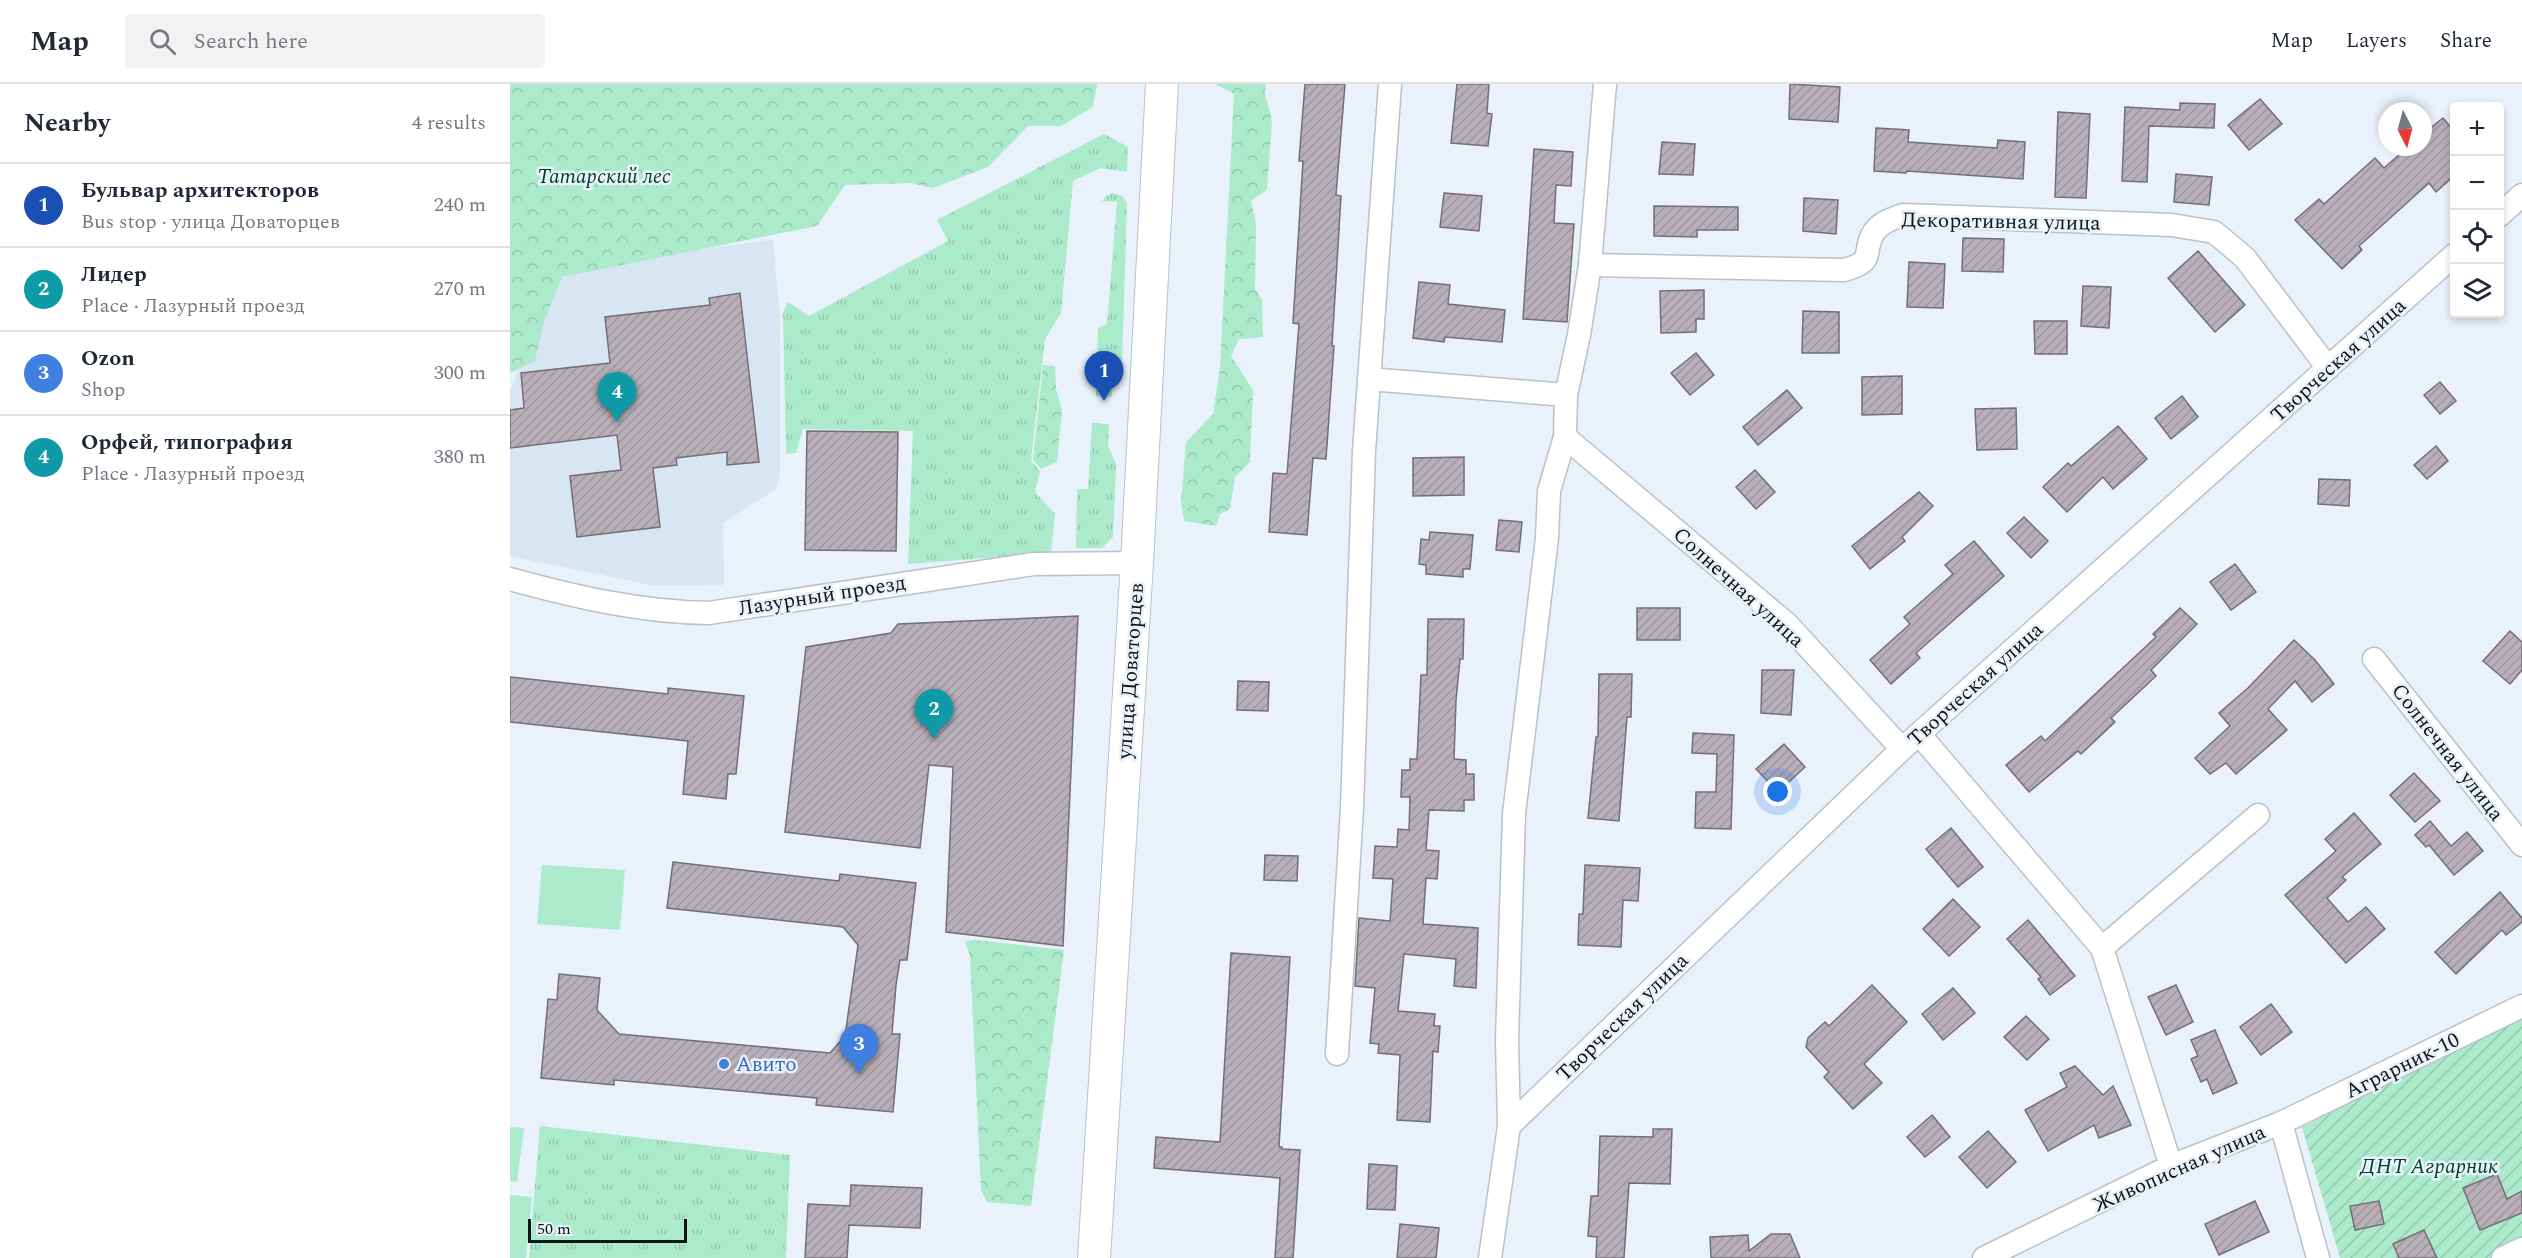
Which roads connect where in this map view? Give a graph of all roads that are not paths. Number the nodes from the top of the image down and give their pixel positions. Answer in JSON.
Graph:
{"nodes":[{"id":1,"x":1162,"y":84,"type":"edge"},
{"id":2,"x":1390,"y":84,"type":"edge"},
{"id":3,"x":1605,"y":84,"type":"edge"},
{"id":4,"x":2522,"y":195,"type":"edge"},
{"id":5,"x":2504,"y":211,"type":"edge"},
{"id":6,"x":2450,"y":259,"type":"edge"},
{"id":7,"x":1590,"y":265,"type":"junction"},
{"id":8,"x":2328,"y":368,"type":"junction"},
{"id":9,"x":1369,"y":379,"type":"junction"},
{"id":10,"x":1566,"y":395,"type":"junction"},
{"id":11,"x":1565,"y":436,"type":"junction"},
{"id":12,"x":1137,"y":563,"type":"junction"},
{"id":13,"x":510,"y":579,"type":"edge"},
{"id":14,"x":2374,"y":659,"type":"dead end"},
{"id":15,"x":1910,"y":742,"type":"junction"},
{"id":16,"x":2258,"y":815,"type":"dead end"},
{"id":17,"x":2522,"y":845,"type":"edge"},
{"id":18,"x":2102,"y":948,"type":"junction"},
{"id":19,"x":2522,"y":1006,"type":"edge"},
{"id":20,"x":1337,"y":1054,"type":"dead end"},
{"id":21,"x":2282,"y":1123,"type":"junction"},
{"id":22,"x":1509,"y":1126,"type":"junction"},
{"id":23,"x":2171,"y":1167,"type":"junction"},
{"id":24,"x":2522,"y":1250,"type":"edge"},
{"id":25,"x":1094,"y":1258,"type":"edge"},
{"id":26,"x":1490,"y":1258,"type":"edge"},
{"id":27,"x":1984,"y":1258,"type":"edge"},
{"id":28,"x":2318,"y":1258,"type":"edge"},
{"id":29,"x":2504,"y":1258,"type":"edge"}],
"edges":[{"from":1,"to":12,"type":"main road","name":"улица Доваторцев"},
{"from":2,"to":9,"type":"street"},
{"from":3,"to":7,"type":"street"},
{"from":4,"to":5,"type":"street"},
{"from":6,"to":8,"type":"street","name":"Творческая улица"},
{"from":7,"to":8,"type":"street","name":"Декоративная улица"},
{"from":7,"to":10,"type":"street"},
{"from":8,"to":15,"type":"street","name":"Творческая улица"},
{"from":9,"to":10,"type":"street"},
{"from":9,"to":20,"type":"street"},
{"from":10,"to":11,"type":"street"},
{"from":11,"to":15,"type":"street","name":"Солнечная улица"},
{"from":11,"to":22,"type":"street"},
{"from":12,"to":13,"type":"street","name":"Лазурный проезд"},
{"from":12,"to":25,"type":"main road","name":"улица Доваторцев"},
{"from":14,"to":17,"type":"street","name":"Солнечная улица"},
{"from":15,"to":18,"type":"street","name":"Солнечная улица"},
{"from":15,"to":22,"type":"street","name":"Творческая улица"},
{"from":16,"to":18,"type":"street"},
{"from":18,"to":23,"type":"street","name":"Солнечная улица"},
{"from":19,"to":21,"type":"street","name":"Аграрник-10"},
{"from":21,"to":23,"type":"street","name":"Живописная улица"},
{"from":21,"to":28,"type":"street","name":"Живописная улица"},
{"from":22,"to":26,"type":"street"},
{"from":23,"to":27,"type":"street","name":"Живописная улица"},
{"from":24,"to":29,"type":"street"}]}
